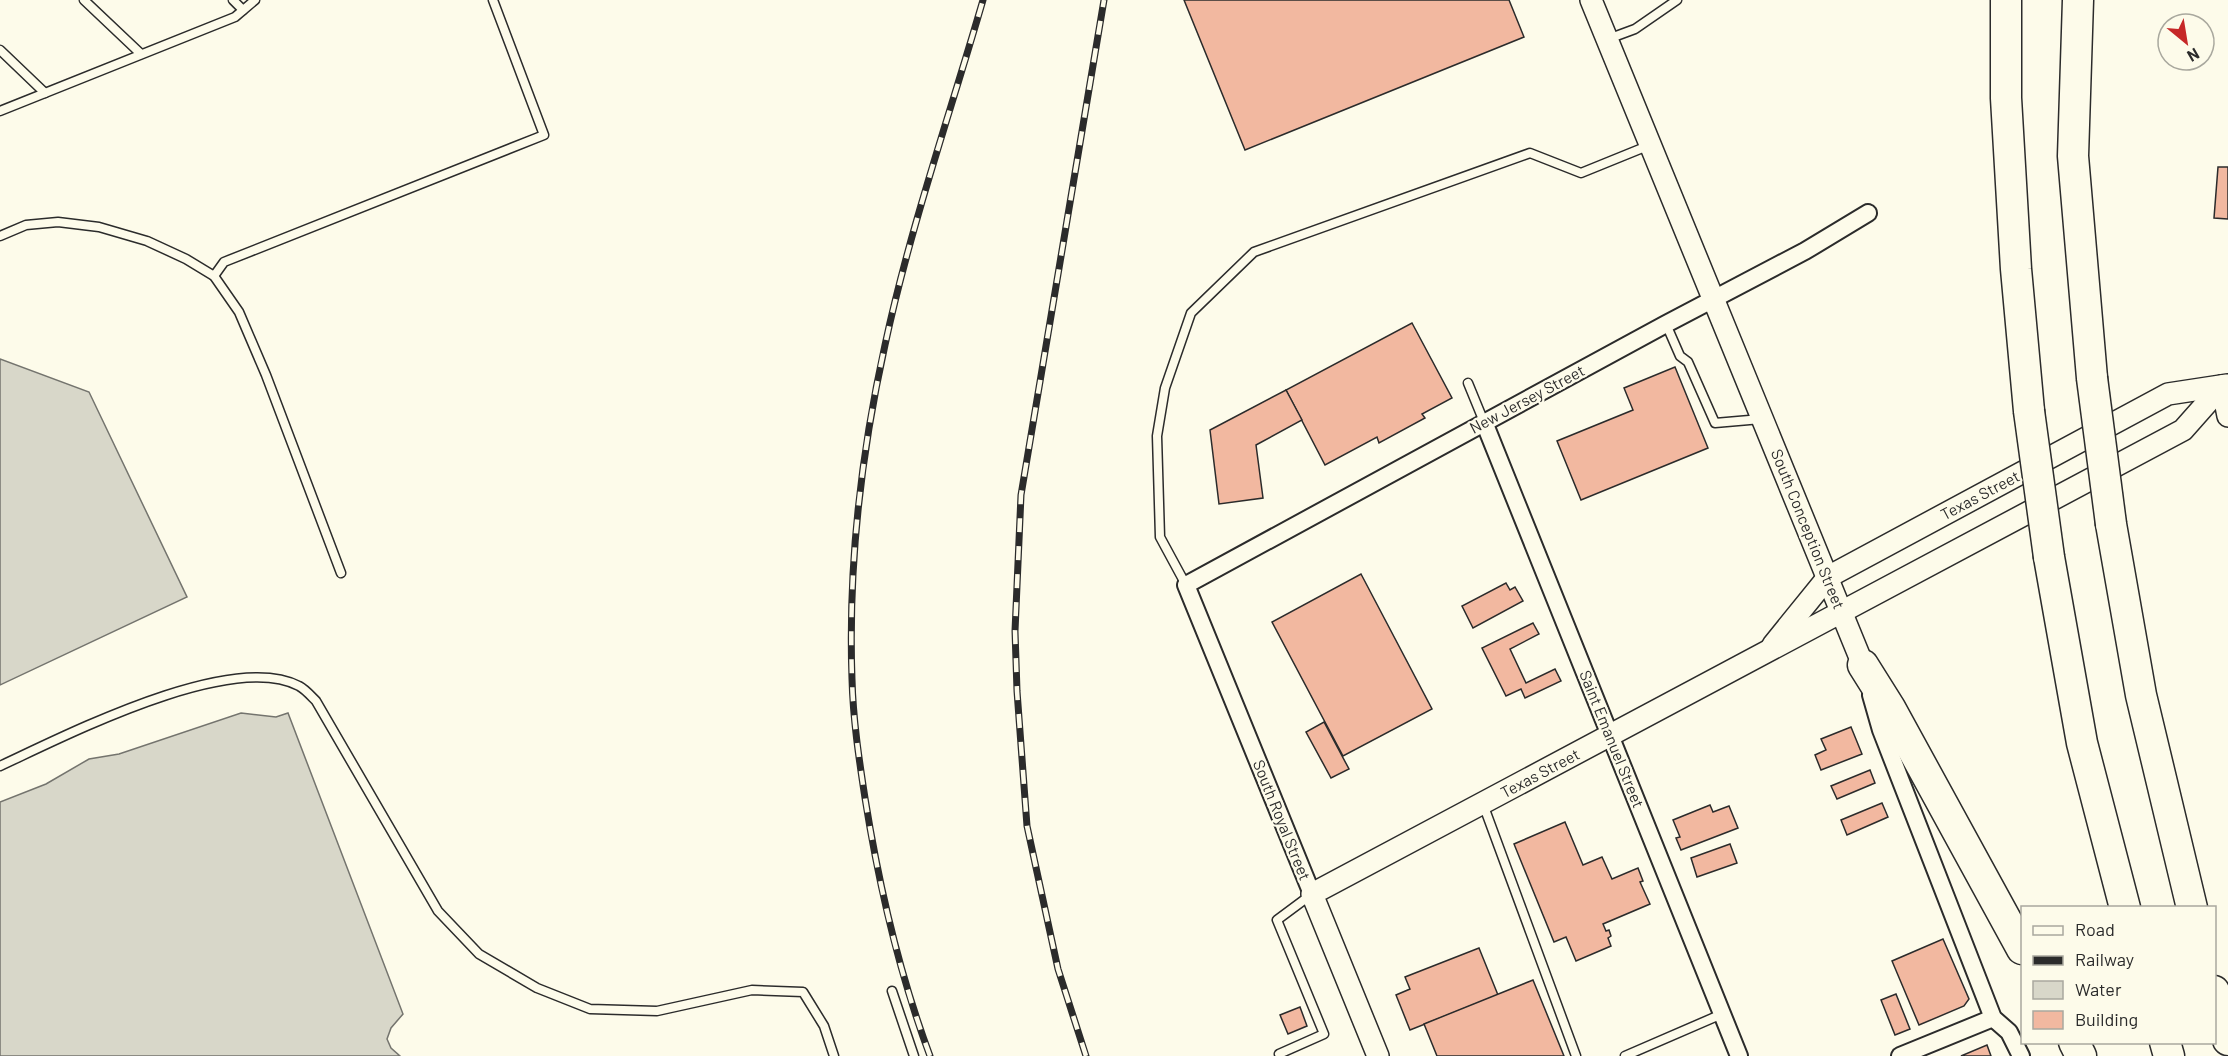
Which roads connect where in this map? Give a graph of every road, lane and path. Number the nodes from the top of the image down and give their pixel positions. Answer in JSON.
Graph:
{"nodes":[{"id":1,"x":84,"y":0,"type":"edge"},
{"id":2,"x":233,"y":0,"type":"edge"},
{"id":3,"x":255,"y":0,"type":"edge"},
{"id":4,"x":493,"y":0,"type":"edge"},
{"id":5,"x":1591,"y":0,"type":"edge"},
{"id":6,"x":1677,"y":0,"type":"edge"},
{"id":7,"x":2006,"y":0,"type":"edge"},
{"id":8,"x":2078,"y":0,"type":"edge"},
{"id":9,"x":2090,"y":0,"type":"edge"},
{"id":10,"x":243,"y":10,"type":"junction"},
{"id":11,"x":1607,"y":40,"type":"junction"},
{"id":12,"x":0,"y":50,"type":"edge"},
{"id":13,"x":141,"y":54,"type":"junction"},
{"id":14,"x":2077,"y":54,"type":"junction"},
{"id":15,"x":45,"y":93,"type":"junction"},
{"id":16,"x":0,"y":111,"type":"edge"},
{"id":17,"x":1650,"y":145,"type":"junction"},
{"id":18,"x":1868,"y":213,"type":"dead end"},
{"id":19,"x":0,"y":236,"type":"edge"},
{"id":20,"x":214,"y":276,"type":"junction"},
{"id":21,"x":1713,"y":299,"type":"junction"},
{"id":22,"x":1666,"y":324,"type":"junction"},
{"id":23,"x":1468,"y":382,"type":"dead end"},
{"id":24,"x":2225,"y":386,"type":"edge"},
{"id":25,"x":2228,"y":416,"type":"edge"},
{"id":26,"x":1763,"y":419,"type":"junction"},
{"id":27,"x":1484,"y":423,"type":"junction"},
{"id":28,"x":341,"y":573,"type":"dead end"},
{"id":29,"x":1828,"y":577,"type":"junction"},
{"id":30,"x":1186,"y":585,"type":"junction"},
{"id":31,"x":1842,"y":612,"type":"junction"},
{"id":32,"x":1767,"y":652,"type":"junction"},
{"id":33,"x":1863,"y":665,"type":"junction"},
{"id":34,"x":1610,"y":735,"type":"junction"},
{"id":35,"x":0,"y":766,"type":"edge"},
{"id":36,"x":1482,"y":804,"type":"junction"},
{"id":37,"x":1312,"y":894,"type":"junction"},
{"id":38,"x":2124,"y":906,"type":"edge"},
{"id":39,"x":2192,"y":906,"type":"edge"},
{"id":40,"x":2021,"y":948,"type":"edge"},
{"id":41,"x":892,"y":991,"type":"dead end"},
{"id":42,"x":2216,"y":998,"type":"edge"},
{"id":43,"x":1722,"y":1014,"type":"junction"},
{"id":44,"x":1993,"y":1018,"type":"junction"},
{"id":45,"x":2228,"y":1040,"type":"edge"},
{"id":46,"x":834,"y":1056,"type":"edge"},
{"id":47,"x":914,"y":1056,"type":"edge"},
{"id":48,"x":1280,"y":1056,"type":"edge"},
{"id":49,"x":1378,"y":1056,"type":"edge"},
{"id":50,"x":1576,"y":1056,"type":"edge"},
{"id":51,"x":1625,"y":1056,"type":"edge"},
{"id":52,"x":1739,"y":1056,"type":"edge"},
{"id":53,"x":1900,"y":1056,"type":"edge"},
{"id":54,"x":2021,"y":1056,"type":"edge"}],
"edges":[{"from":1,"to":13,"type":"lane"},
{"from":2,"to":10,"type":"lane"},
{"from":3,"to":10,"type":"lane"},
{"from":4,"to":20,"type":"lane"},
{"from":5,"to":11,"type":"street","name":"South Conception Street"},
{"from":6,"to":11,"type":"lane"},
{"from":7,"to":38,"type":"highway","bridge":true},
{"from":8,"to":14,"type":"highway"},
{"from":9,"to":14,"type":"highway"},
{"from":10,"to":13,"type":"lane"},
{"from":11,"to":17,"type":"street","name":"South Conception Street"},
{"from":12,"to":15,"type":"lane"},
{"from":13,"to":15,"type":"lane"},
{"from":14,"to":39,"type":"highway","bridge":true},
{"from":15,"to":16,"type":"lane"},
{"from":17,"to":21,"type":"street","name":"South Conception Street"},
{"from":17,"to":30,"type":"lane"},
{"from":18,"to":21,"type":"street","name":"New Jersey Street"},
{"from":19,"to":20,"type":"lane"},
{"from":20,"to":28,"type":"lane"},
{"from":21,"to":22,"type":"street","name":"New Jersey Street"},
{"from":21,"to":26,"type":"street","name":"South Conception Street"},
{"from":22,"to":26,"type":"lane"},
{"from":22,"to":27,"type":"street","name":"New Jersey Street"},
{"from":23,"to":27,"type":"lane"},
{"from":24,"to":25,"type":"street"},
{"from":24,"to":29,"type":"street","name":"Texas Street"},
{"from":24,"to":31,"type":"street","name":"Texas Street"},
{"from":26,"to":29,"type":"street","name":"South Conception Street"},
{"from":27,"to":30,"type":"street","name":"New Jersey Street"},
{"from":27,"to":34,"type":"street","name":"Saint Emanuel Street"},
{"from":29,"to":31,"type":"street","name":"South Conception Street"},
{"from":29,"to":32,"type":"street","name":"Texas Street"},
{"from":30,"to":37,"type":"street","name":"South Royal Street"},
{"from":31,"to":32,"type":"street","name":"Texas Street"},
{"from":31,"to":33,"type":"street","name":"South Conception Street"},
{"from":32,"to":34,"type":"street","name":"Texas Street"},
{"from":33,"to":40,"type":"highway"},
{"from":33,"to":44,"type":"street","name":"South Conception Street"},
{"from":34,"to":36,"type":"street","name":"Texas Street"},
{"from":34,"to":43,"type":"street","name":"Saint Emanuel Street"},
{"from":35,"to":46,"type":"lane"},
{"from":36,"to":37,"type":"street","name":"Texas Street"},
{"from":36,"to":50,"type":"lane"},
{"from":37,"to":48,"type":"lane"},
{"from":37,"to":49,"type":"street","name":"South Royal Street"},
{"from":41,"to":47,"type":"lane"},
{"from":42,"to":45,"type":"highway"},
{"from":43,"to":51,"type":"lane"},
{"from":43,"to":52,"type":"street","name":"Saint Emanuel Street"},
{"from":44,"to":53,"type":"street"},
{"from":44,"to":54,"type":"street","name":"South Conception Street"}]}
